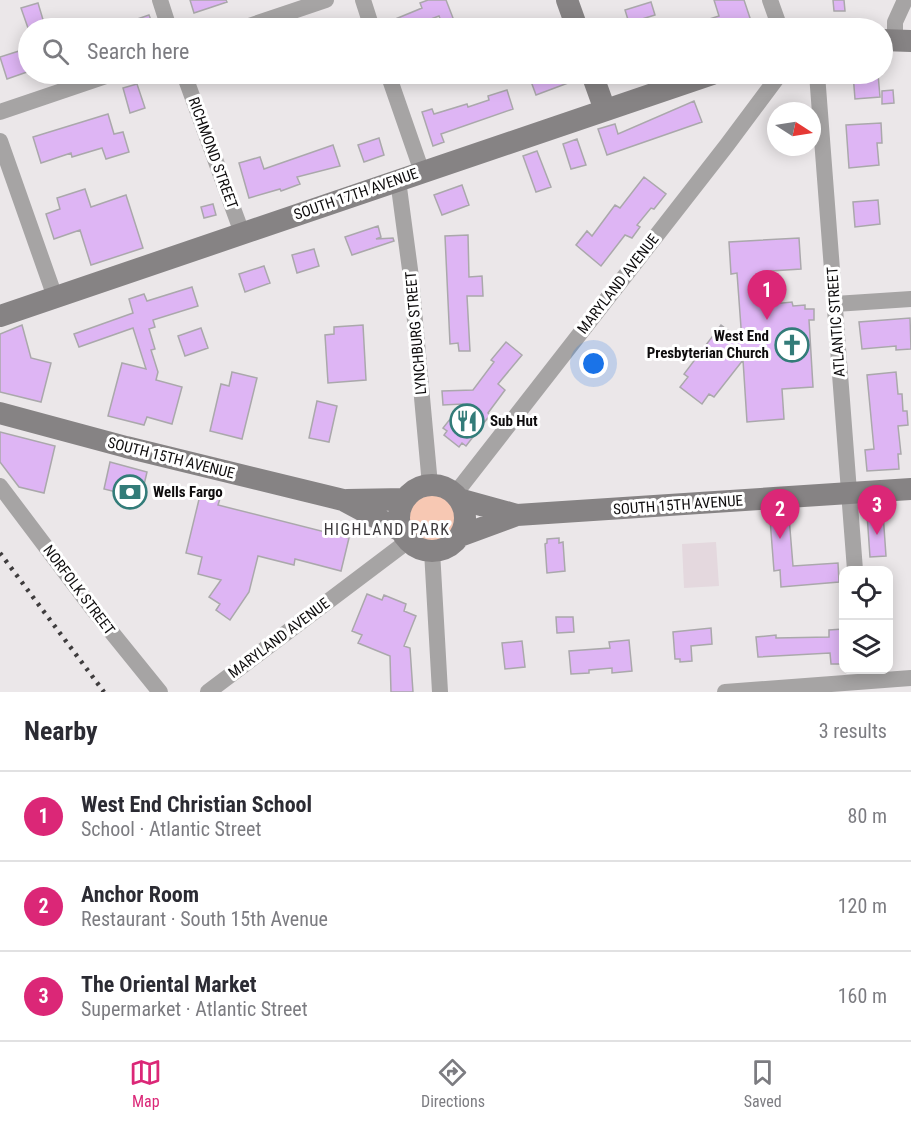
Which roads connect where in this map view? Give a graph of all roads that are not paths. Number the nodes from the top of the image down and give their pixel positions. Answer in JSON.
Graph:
{"nodes":[{"id":1,"x":160,"y":0,"type":"edge"},
{"id":2,"x":326,"y":0,"type":"edge"},
{"id":3,"x":363,"y":0,"type":"edge"},
{"id":4,"x":567,"y":0,"type":"edge"},
{"id":5,"x":770,"y":0,"type":"edge"},
{"id":6,"x":905,"y":0,"type":"edge"},
{"id":7,"x":166,"y":18,"type":"edge"},
{"id":8,"x":273,"y":18,"type":"edge"},
{"id":9,"x":369,"y":18,"type":"edge"},
{"id":10,"x":573,"y":18,"type":"edge"},
{"id":11,"x":776,"y":18,"type":"edge"},
{"id":12,"x":896,"y":40,"type":"edge"},
{"id":13,"x":82,"y":84,"type":"edge"},
{"id":14,"x":188,"y":84,"type":"edge"},
{"id":15,"x":391,"y":84,"type":"edge"},
{"id":16,"x":596,"y":84,"type":"edge"},
{"id":17,"x":682,"y":84,"type":"edge"},
{"id":18,"x":773,"y":84,"type":"edge"},
{"id":19,"x":818,"y":84,"type":"edge"},
{"id":20,"x":605,"y":110,"type":"junction"},
{"id":21,"x":0,"y":111,"type":"edge"},
{"id":22,"x":0,"y":141,"type":"edge"},
{"id":23,"x":422,"y":172,"type":"junction"},
{"id":24,"x":398,"y":180,"type":"junction"},
{"id":25,"x":242,"y":233,"type":"junction"},
{"id":26,"x":55,"y":297,"type":"junction"},
{"id":27,"x":911,"y":298,"type":"edge"},
{"id":28,"x":835,"y":304,"type":"junction"},
{"id":29,"x":0,"y":316,"type":"edge"},
{"id":30,"x":0,"y":413,"type":"edge"},
{"id":31,"x":430,"y":485,"type":"junction"},
{"id":32,"x":0,"y":486,"type":"edge"},
{"id":33,"x":911,"y":489,"type":"edge"},
{"id":34,"x":849,"y":493,"type":"junction"},
{"id":35,"x":457,"y":497,"type":"junction"},
{"id":36,"x":405,"y":499,"type":"junction"},
{"id":37,"x":343,"y":500,"type":"junction"},
{"id":38,"x":517,"y":515,"type":"junction"},
{"id":39,"x":405,"y":536,"type":"junction"},
{"id":40,"x":460,"y":536,"type":"junction"},
{"id":41,"x":432,"y":551,"type":"junction"},
{"id":42,"x":855,"y":566,"type":"edge"},
{"id":43,"x":911,"y":678,"type":"edge"},
{"id":44,"x":864,"y":681,"type":"edge"},
{"id":45,"x":160,"y":692,"type":"edge"},
{"id":46,"x":208,"y":692,"type":"edge"},
{"id":47,"x":440,"y":692,"type":"edge"},
{"id":48,"x":725,"y":692,"type":"edge"}],
"edges":[{"from":1,"to":7,"type":"street"},
{"from":2,"to":8,"type":"street"},
{"from":3,"to":9,"type":"street"},
{"from":4,"to":10,"type":"main road"},
{"from":5,"to":11,"type":"street"},
{"from":6,"to":12,"type":"street"},
{"from":13,"to":21,"type":"street"},
{"from":14,"to":25,"type":"street","name":"RICHMOND STREET"},
{"from":15,"to":23,"type":"street"},
{"from":16,"to":20,"type":"main road"},
{"from":17,"to":20,"type":"main road","name":"SOUTH 17TH AVENUE"},
{"from":18,"to":35,"type":"street","name":"MARYLAND AVENUE"},
{"from":19,"to":28,"type":"street","name":"ATLANTIC STREET"},
{"from":20,"to":23,"type":"main road","name":"SOUTH 17TH AVENUE"},
{"from":22,"to":26,"type":"street"},
{"from":23,"to":24,"type":"main road","name":"SOUTH 17TH AVENUE"},
{"from":24,"to":25,"type":"main road","name":"SOUTH 17TH AVENUE"},
{"from":24,"to":31,"type":"street","name":"LYNCHBURG STREET"},
{"from":25,"to":26,"type":"main road","name":"SOUTH 17TH AVENUE"},
{"from":26,"to":29,"type":"main road","name":"SOUTH 17TH AVENUE"},
{"from":27,"to":28,"type":"street"},
{"from":28,"to":34,"type":"street","name":"ATLANTIC STREET"},
{"from":30,"to":37,"type":"main road","name":"SOUTH 15TH AVENUE"},
{"from":31,"to":35,"type":"main road"},
{"from":31,"to":36,"type":"main road"},
{"from":32,"to":45,"type":"street","name":"NORFOLK STREET"},
{"from":33,"to":34,"type":"main road","name":"SOUTH 15TH AVENUE"},
{"from":34,"to":38,"type":"main road","name":"SOUTH 15TH AVENUE"},
{"from":34,"to":42,"type":"street","name":"ATLANTIC STREET"},
{"from":35,"to":38,"type":"main road","name":"SOUTH 15TH AVENUE"},
{"from":35,"to":40,"type":"main road"},
{"from":36,"to":37,"type":"main road","name":"SOUTH 15TH AVENUE"},
{"from":36,"to":39,"type":"main road"},
{"from":37,"to":39,"type":"main road","name":"SOUTH 15TH AVENUE"},
{"from":38,"to":40,"type":"main road","name":"SOUTH 15TH AVENUE"},
{"from":39,"to":41,"type":"main road"},
{"from":39,"to":46,"type":"street","name":"MARYLAND AVENUE"},
{"from":40,"to":41,"type":"main road"},
{"from":41,"to":47,"type":"street"},
{"from":43,"to":44,"type":"street"},
{"from":44,"to":48,"type":"street"}]}
